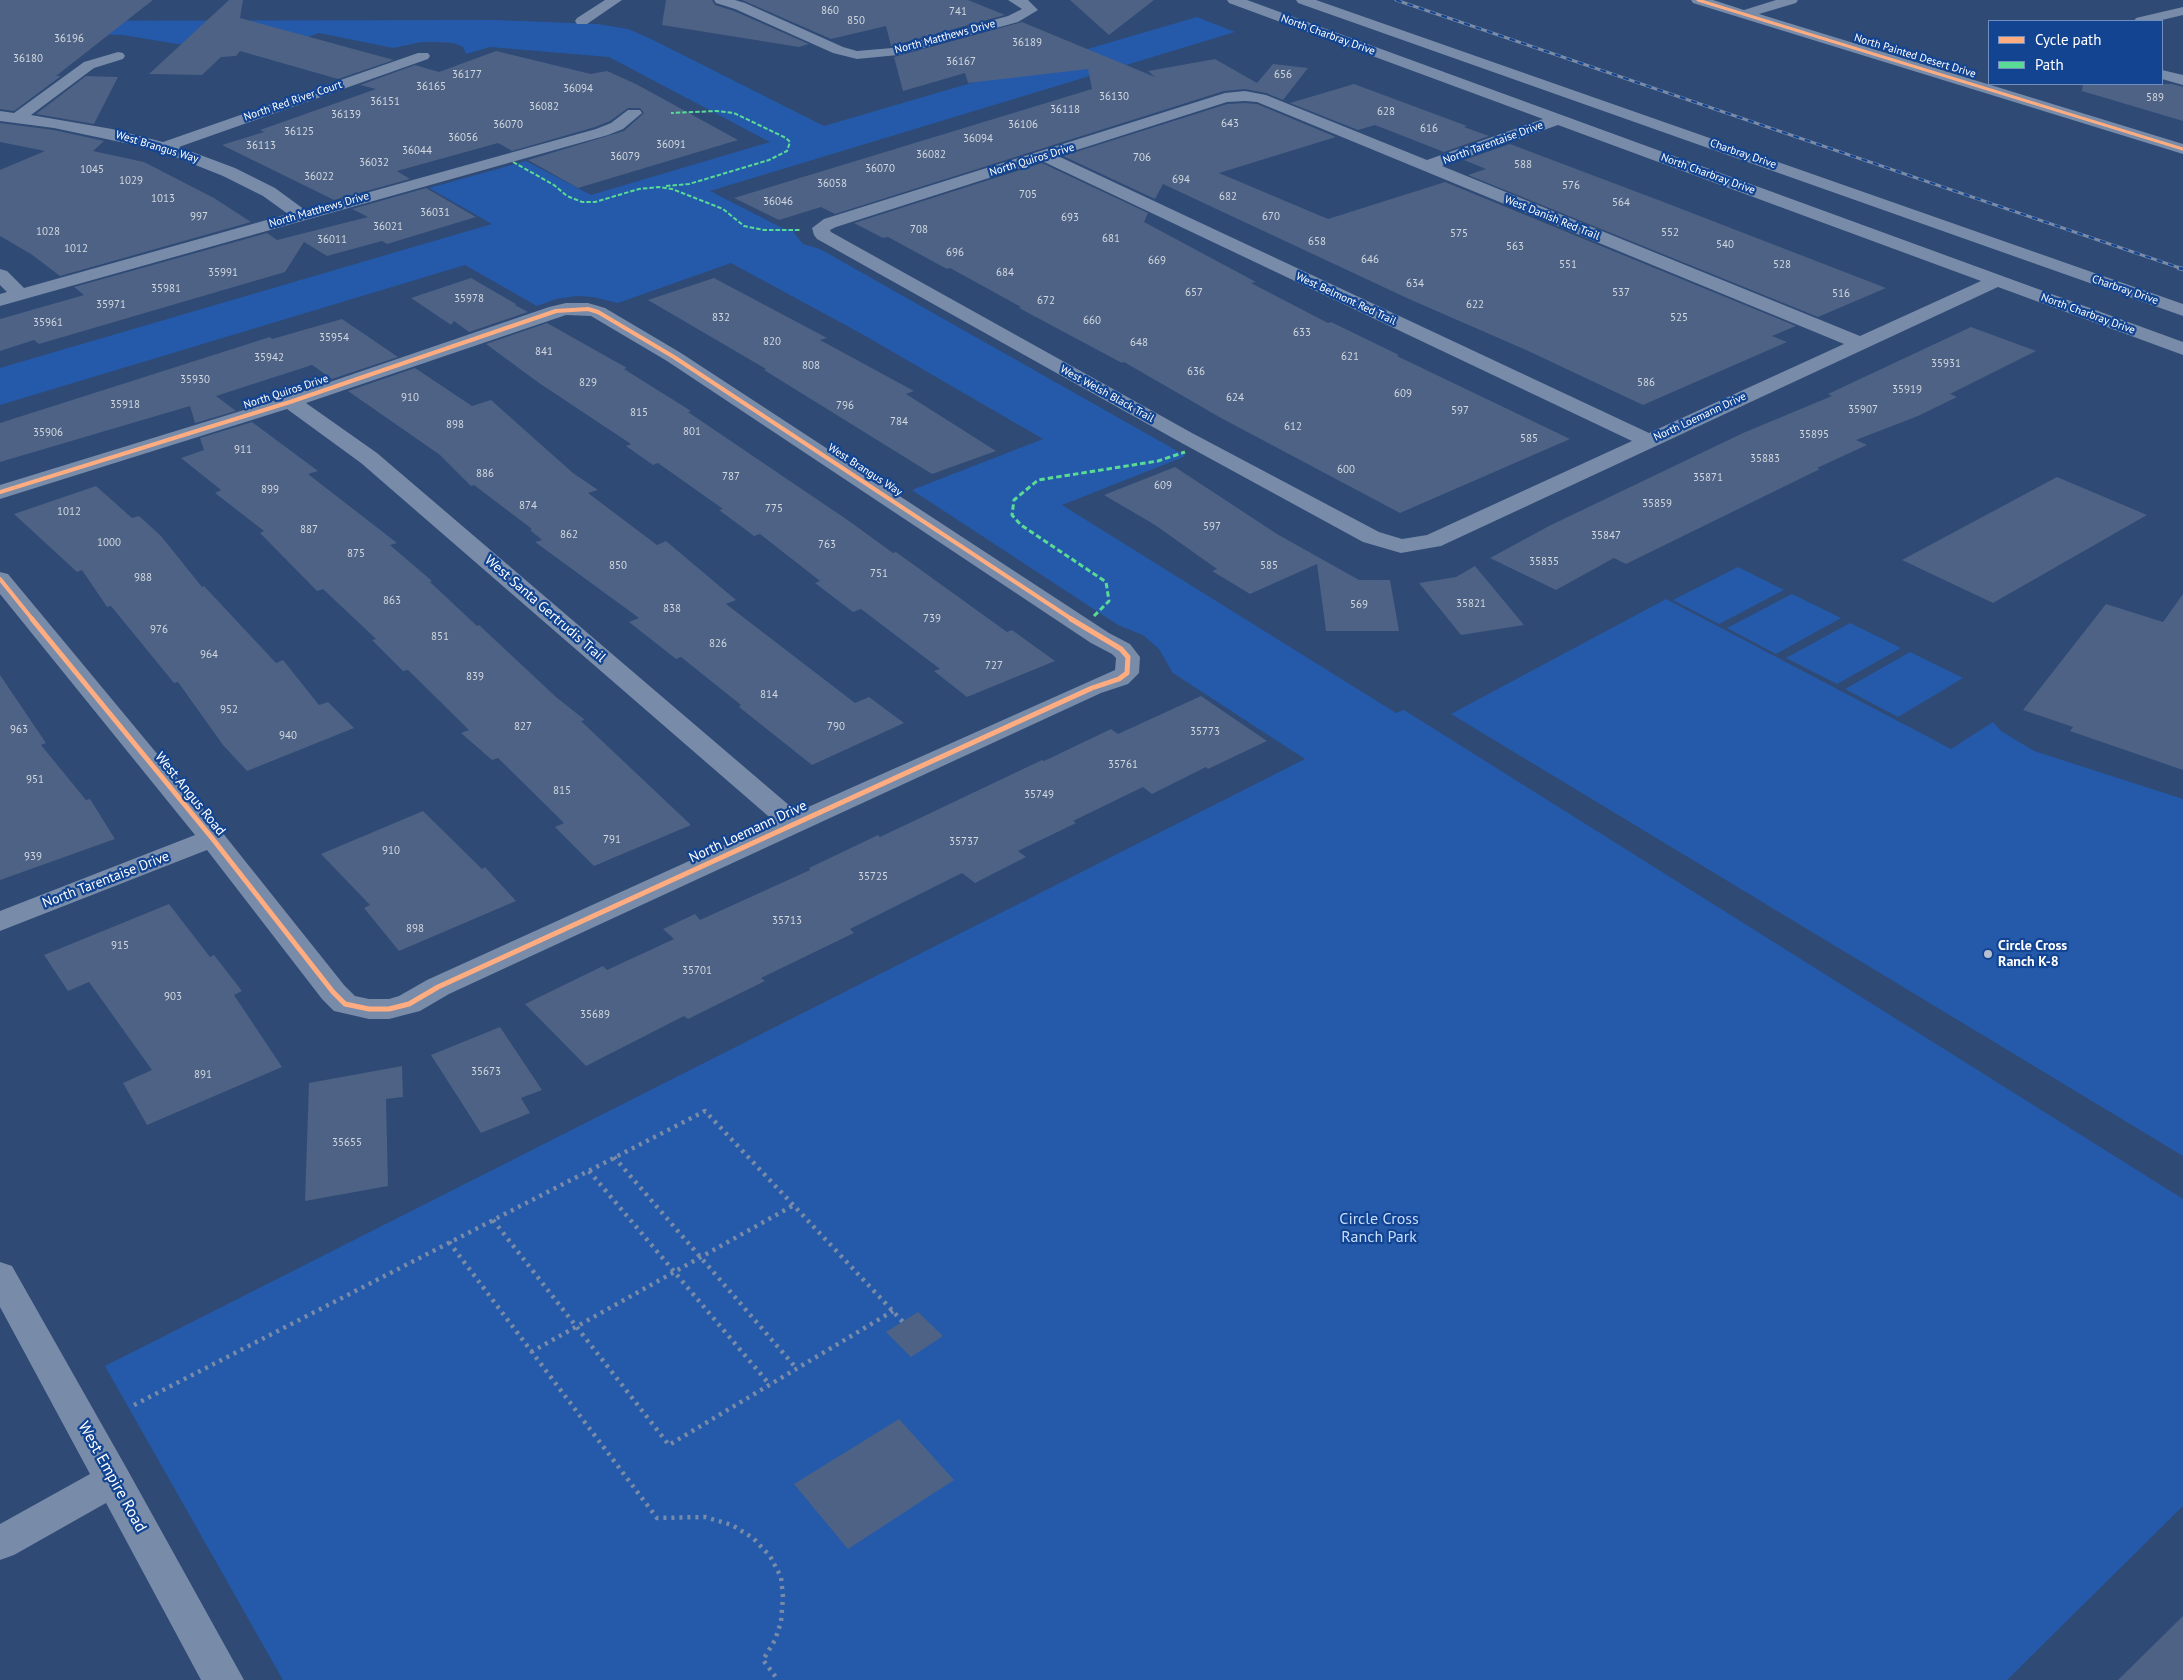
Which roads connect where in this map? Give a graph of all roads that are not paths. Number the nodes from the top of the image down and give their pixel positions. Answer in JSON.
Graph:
{"nodes":[{"id":1,"x":615,"y":0,"type":"edge"},
{"id":2,"x":721,"y":0,"type":"edge"},
{"id":3,"x":1016,"y":0,"type":"edge"},
{"id":4,"x":1234,"y":0,"type":"edge"},
{"id":5,"x":1304,"y":0,"type":"edge"},
{"id":6,"x":1698,"y":0,"type":"edge"},
{"id":7,"x":1790,"y":0,"type":"edge"},
{"id":8,"x":2161,"y":3,"type":"dead end"},
{"id":9,"x":2183,"y":11,"type":"edge"},
{"id":10,"x":1745,"y":14,"type":"junction"},
{"id":11,"x":2145,"y":20,"type":"edge"},
{"id":12,"x":582,"y":21,"type":"dead end"},
{"id":13,"x":118,"y":56,"type":"dead end"},
{"id":14,"x":423,"y":56,"type":"dead end"},
{"id":15,"x":2163,"y":74,"type":"edge"},
{"id":16,"x":2183,"y":80,"type":"edge"},
{"id":17,"x":1245,"y":96,"type":"joint"},
{"id":18,"x":634,"y":113,"type":"dead end"},
{"id":19,"x":0,"y":116,"type":"edge"},
{"id":20,"x":18,"y":118,"type":"junction"},
{"id":21,"x":1559,"y":119,"type":"junction"},
{"id":22,"x":164,"y":147,"type":"junction"},
{"id":23,"x":2183,"y":149,"type":"edge"},
{"id":24,"x":1044,"y":156,"type":"junction"},
{"id":25,"x":1426,"y":166,"type":"junction"},
{"id":26,"x":301,"y":215,"type":"junction"},
{"id":27,"x":821,"y":228,"type":"joint"},
{"id":28,"x":0,"y":275,"type":"edge"},
{"id":29,"x":1996,"y":280,"type":"junction"},
{"id":30,"x":20,"y":294,"type":"junction"},
{"id":31,"x":0,"y":300,"type":"edge"},
{"id":32,"x":578,"y":308,"type":"joint"},
{"id":33,"x":2183,"y":310,"type":"edge"},
{"id":34,"x":1859,"y":343,"type":"junction"},
{"id":35,"x":2183,"y":349,"type":"edge"},
{"id":36,"x":290,"y":402,"type":"junction"},
{"id":37,"x":1649,"y":441,"type":"junction"},
{"id":38,"x":0,"y":492,"type":"edge"},
{"id":39,"x":1402,"y":546,"type":"joint"},
{"id":40,"x":0,"y":579,"type":"edge"},
{"id":41,"x":1129,"y":664,"type":"joint"},
{"id":42,"x":794,"y":824,"type":"junction"},
{"id":43,"x":212,"y":838,"type":"junction"},
{"id":44,"x":0,"y":922,"type":"edge"},
{"id":45,"x":369,"y":1009,"type":"joint"},
{"id":46,"x":0,"y":1275,"type":"edge"},
{"id":47,"x":114,"y":1480,"type":"junction"},
{"id":48,"x":0,"y":1543,"type":"edge"},
{"id":49,"x":223,"y":1680,"type":"edge"}],
"edges":[{"from":1,"to":12,"type":"street"},
{"from":2,"to":3,"type":"street","name":"North Matthews Drive"},
{"from":4,"to":21,"type":"street","name":"North Charbray Drive"},
{"from":5,"to":33,"type":"street","name":"Charbray Drive"},
{"from":6,"to":10,"type":"street","name":"North Painted Desert Drive"},
{"from":7,"to":10,"type":"street"},
{"from":8,"to":9,"type":"street"},
{"from":9,"to":11,"type":"street"},
{"from":10,"to":23,"type":"street","name":"North Painted Desert Drive"},
{"from":13,"to":20,"type":"street"},
{"from":14,"to":22,"type":"street","name":"North Red River Court"},
{"from":15,"to":16,"type":"street"},
{"from":17,"to":24,"type":"street","name":"North Quiros Drive"},
{"from":17,"to":25,"type":"street","name":"West Danish Red Trail"},
{"from":18,"to":26,"type":"street","name":"North Matthews Drive"},
{"from":19,"to":20,"type":"street","name":"West Brangus Way"},
{"from":20,"to":22,"type":"street","name":"West Brangus Way"},
{"from":21,"to":25,"type":"street","name":"North Tarentaise Drive"},
{"from":21,"to":29,"type":"street","name":"North Charbray Drive"},
{"from":22,"to":26,"type":"street","name":"West Brangus Way"},
{"from":24,"to":27,"type":"street","name":"North Quiros Drive"},
{"from":24,"to":37,"type":"street","name":"West Belmont Red Trail"},
{"from":25,"to":34,"type":"street","name":"West Danish Red Trail"},
{"from":26,"to":30,"type":"street","name":"North Matthews Drive"},
{"from":27,"to":39,"type":"street","name":"West Welsh Black Trail"},
{"from":28,"to":30,"type":"street"},
{"from":29,"to":34,"type":"street","name":"North Loemann Drive"},
{"from":29,"to":35,"type":"street","name":"North Charbray Drive"},
{"from":30,"to":31,"type":"street","name":"North Matthews Drive"},
{"from":32,"to":36,"type":"street","name":"North Quiros Drive"},
{"from":32,"to":41,"type":"street","name":"West Brangus Way"},
{"from":34,"to":37,"type":"street","name":"North Loemann Drive"},
{"from":36,"to":38,"type":"street","name":"North Quiros Drive"},
{"from":36,"to":42,"type":"street","name":"West Santa Gertrudis Trail"},
{"from":37,"to":39,"type":"street","name":"North Loemann Drive"},
{"from":40,"to":43,"type":"street","name":"West Angus Road"},
{"from":41,"to":42,"type":"street","name":"North Loemann Drive"},
{"from":42,"to":45,"type":"street","name":"North Loemann Drive"},
{"from":43,"to":44,"type":"street","name":"North Tarentaise Drive"},
{"from":43,"to":45,"type":"street","name":"West Angus Road"},
{"from":46,"to":47,"type":"street","name":"West Empire Road"},
{"from":47,"to":48,"type":"street"},
{"from":47,"to":49,"type":"street","name":"West Empire Road"}]}
